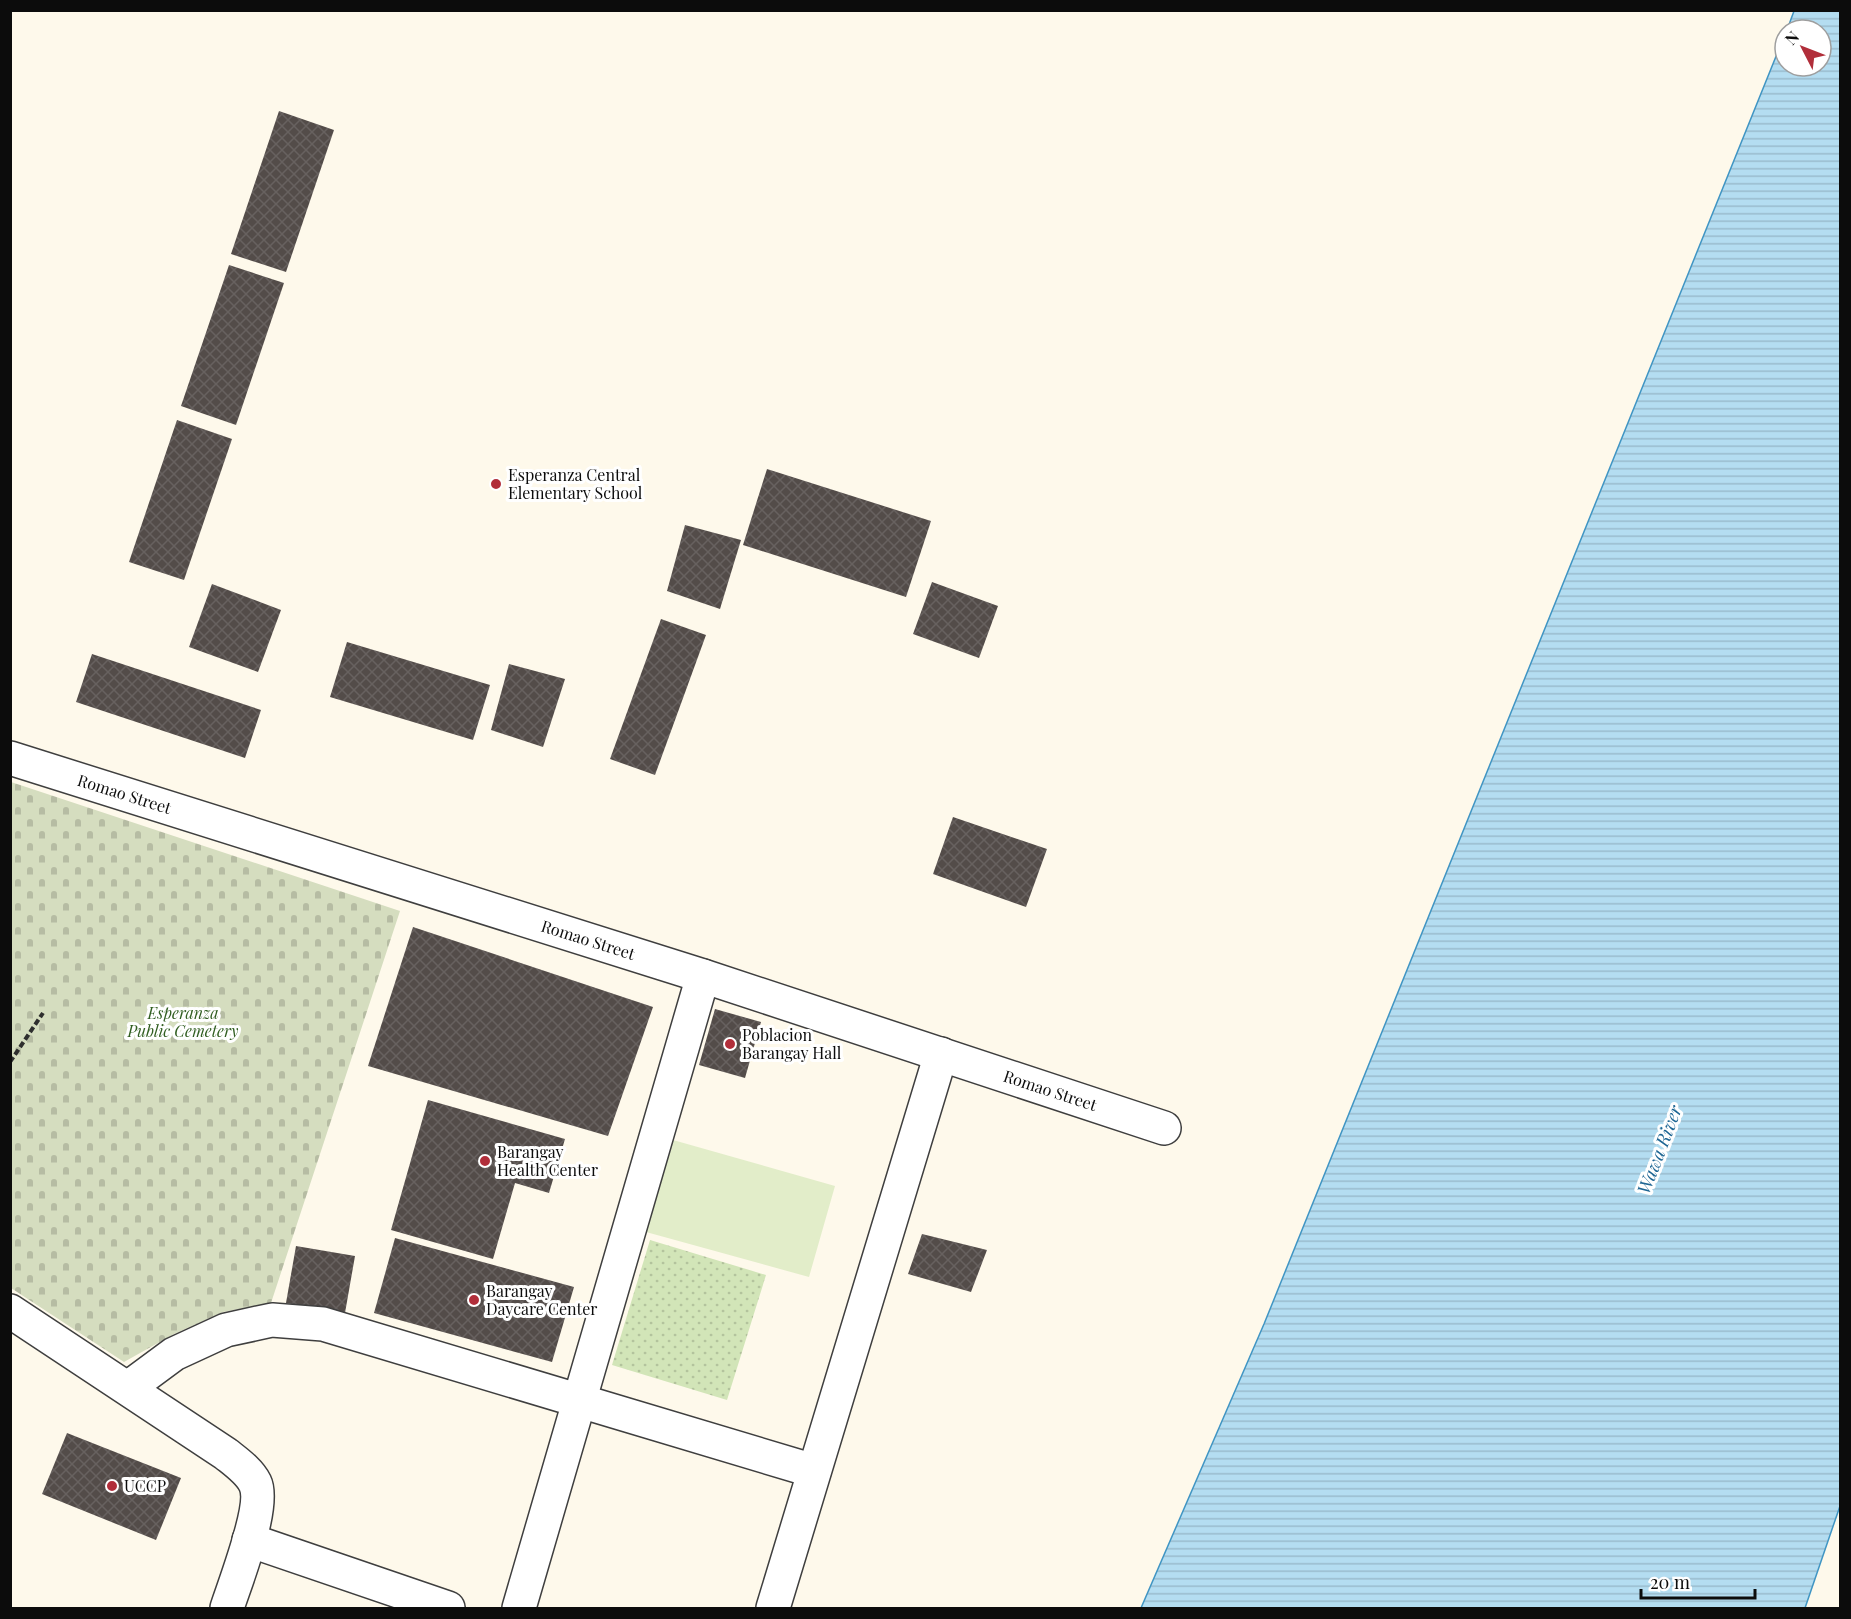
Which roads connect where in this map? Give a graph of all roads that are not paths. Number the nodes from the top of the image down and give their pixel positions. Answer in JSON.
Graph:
{"nodes":[{"id":1,"x":10,"y":758,"type":"edge"},
{"id":2,"x":703,"y":976,"type":"junction"},
{"id":3,"x":941,"y":1054,"type":"junction"},
{"id":4,"x":1164,"y":1128,"type":"dead end"},
{"id":5,"x":10,"y":1311,"type":"edge"},
{"id":6,"x":128,"y":1388,"type":"junction"},
{"id":7,"x":580,"y":1401,"type":"junction"},
{"id":8,"x":814,"y":1471,"type":"junction"},
{"id":9,"x":249,"y":1540,"type":"junction"},
{"id":10,"x":227,"y":1608,"type":"edge"},
{"id":11,"x":448,"y":1608,"type":"edge"},
{"id":12,"x":519,"y":1608,"type":"edge"},
{"id":13,"x":772,"y":1608,"type":"edge"}],
"edges":[{"from":1,"to":2,"type":"street","name":"Romao Street"},
{"from":2,"to":3,"type":"street","name":"Romao Street"},
{"from":2,"to":7,"type":"street"},
{"from":3,"to":4,"type":"street","name":"Romao Street"},
{"from":3,"to":8,"type":"street"},
{"from":5,"to":6,"type":"street"},
{"from":6,"to":7,"type":"street"},
{"from":6,"to":9,"type":"street"},
{"from":7,"to":8,"type":"street"},
{"from":7,"to":12,"type":"street"},
{"from":8,"to":13,"type":"street"},
{"from":9,"to":10,"type":"street"},
{"from":9,"to":11,"type":"street"}]}
